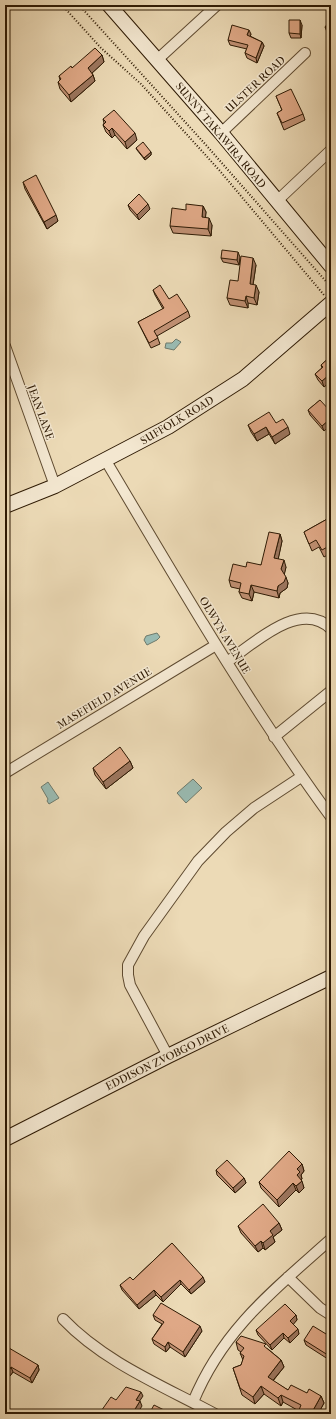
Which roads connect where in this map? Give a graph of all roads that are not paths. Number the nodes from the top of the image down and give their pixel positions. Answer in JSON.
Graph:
{"nodes":[{"id":1,"x":109,"y":5,"type":"edge"},
{"id":2,"x":217,"y":5,"type":"edge"},
{"id":3,"x":305,"y":53,"type":"dead end"},
{"id":4,"x":156,"y":60,"type":"junction"},
{"id":5,"x":221,"y":133,"type":"junction"},
{"id":6,"x":331,"y":150,"type":"edge"},
{"id":7,"x":277,"y":201,"type":"junction"},
{"id":8,"x":331,"y":266,"type":"edge"},
{"id":9,"x":331,"y":303,"type":"edge"},
{"id":10,"x":5,"y":346,"type":"edge"},
{"id":11,"x":106,"y":461,"type":"junction"},
{"id":12,"x":55,"y":486,"type":"junction"},
{"id":13,"x":5,"y":506,"type":"edge"},
{"id":14,"x":331,"y":629,"type":"edge"},
{"id":15,"x":216,"y":645,"type":"junction"},
{"id":16,"x":227,"y":662,"type":"junction"},
{"id":17,"x":331,"y":691,"type":"edge"},
{"id":18,"x":274,"y":737,"type":"junction"},
{"id":19,"x":5,"y":773,"type":"edge"},
{"id":20,"x":301,"y":777,"type":"junction"},
{"id":21,"x":331,"y":817,"type":"edge"},
{"id":22,"x":331,"y":977,"type":"edge"},
{"id":23,"x":168,"y":1056,"type":"junction"},
{"id":24,"x":5,"y":1140,"type":"edge"},
{"id":25,"x":331,"y":1239,"type":"edge"},
{"id":26,"x":288,"y":1277,"type":"junction"},
{"id":27,"x":331,"y":1315,"type":"edge"},
{"id":28,"x":63,"y":1319,"type":"dead end"},
{"id":29,"x":193,"y":1402,"type":"junction"},
{"id":30,"x":215,"y":1414,"type":"edge"}],
"edges":[{"from":1,"to":4,"type":"street","name":"SUNNY TAKAWIRA ROAD"},
{"from":2,"to":4,"type":"street"},
{"from":3,"to":5,"type":"street","name":"ULSTER ROAD"},
{"from":4,"to":5,"type":"street","name":"SUNNY TAKAWIRA ROAD"},
{"from":5,"to":7,"type":"street","name":"SUNNY TAKAWIRA ROAD"},
{"from":6,"to":7,"type":"street"},
{"from":7,"to":8,"type":"street","name":"SUNNY TAKAWIRA ROAD"},
{"from":9,"to":11,"type":"street","name":"SUFFOLK ROAD"},
{"from":10,"to":12,"type":"street","name":"JEAN LANE"},
{"from":11,"to":12,"type":"street","name":"SUFFOLK ROAD"},
{"from":11,"to":15,"type":"street","name":"OLWYN AVENUE"},
{"from":12,"to":13,"type":"street","name":"SUFFOLK ROAD"},
{"from":14,"to":16,"type":"street"},
{"from":15,"to":16,"type":"street","name":"OLWYN AVENUE"},
{"from":15,"to":19,"type":"street","name":"MASEFIELD AVENUE"},
{"from":16,"to":18,"type":"street","name":"OLWYN AVENUE"},
{"from":17,"to":18,"type":"street"},
{"from":18,"to":20,"type":"street","name":"OLWYN AVENUE"},
{"from":20,"to":21,"type":"street","name":"OLWYN AVENUE"},
{"from":20,"to":23,"type":"street"},
{"from":22,"to":23,"type":"street","name":"EDDISON ZVOBGO DRIVE"},
{"from":23,"to":24,"type":"street","name":"EDDISON ZVOBGO DRIVE"},
{"from":25,"to":26,"type":"street"},
{"from":26,"to":27,"type":"street"},
{"from":26,"to":29,"type":"street"},
{"from":28,"to":29,"type":"street"},
{"from":29,"to":30,"type":"street"}]}
